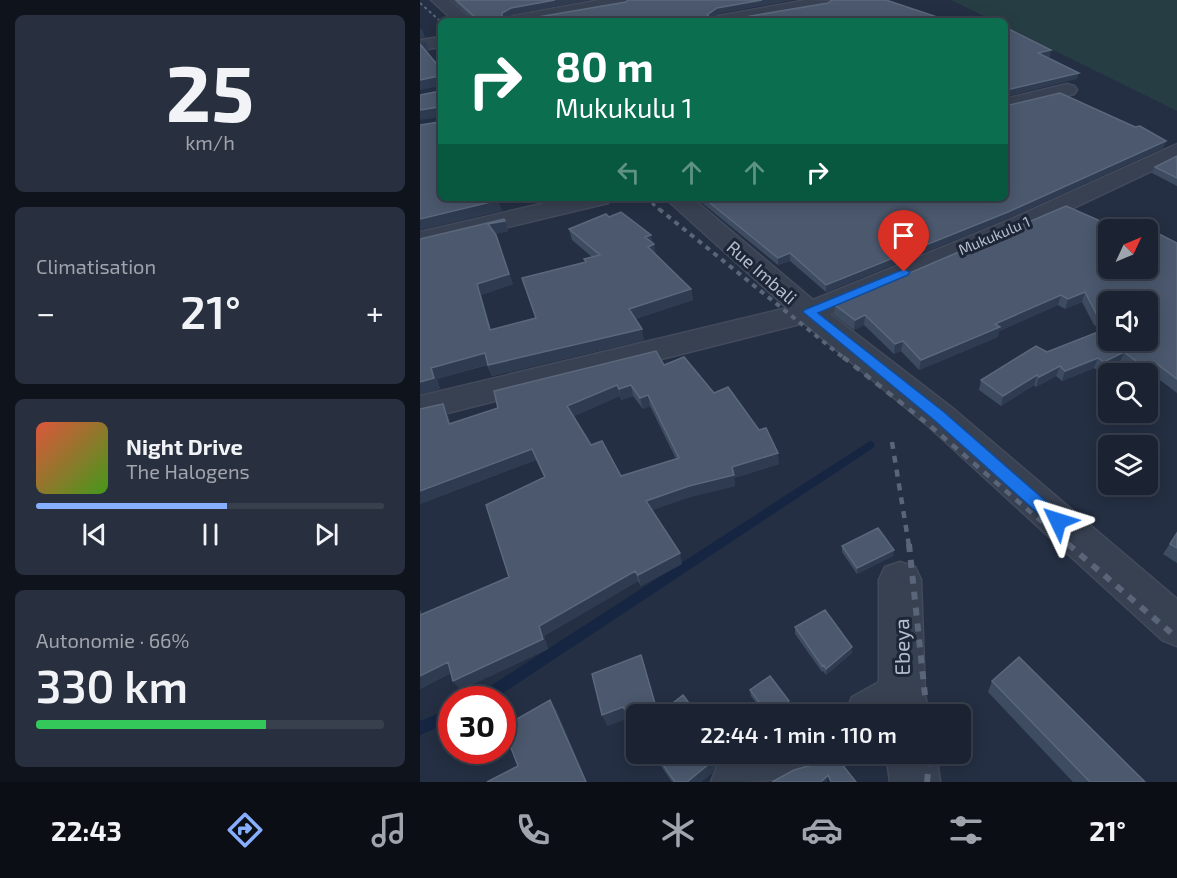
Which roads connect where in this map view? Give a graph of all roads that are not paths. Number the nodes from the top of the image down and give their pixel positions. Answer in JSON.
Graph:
{"nodes":[{"id":1,"x":626,"y":0,"type":"edge"},
{"id":2,"x":443,"y":1,"type":"edge"},
{"id":3,"x":827,"y":1,"type":"edge"},
{"id":4,"x":423,"y":5,"type":"dead end"},
{"id":5,"x":461,"y":18,"type":"edge"},
{"id":6,"x":529,"y":18,"type":"edge"},
{"id":7,"x":734,"y":18,"type":"edge"},
{"id":8,"x":438,"y":42,"type":"edge"},
{"id":9,"x":420,"y":45,"type":"edge"},
{"id":10,"x":1067,"y":90,"type":"dead end"},
{"id":11,"x":1008,"y":104,"type":"edge"},
{"id":12,"x":1177,"y":151,"type":"edge"},
{"id":13,"x":586,"y":201,"type":"edge"},
{"id":14,"x":680,"y":201,"type":"edge"},
{"id":15,"x":420,"y":240,"type":"edge"},
{"id":16,"x":809,"y":312,"type":"junction"},
{"id":17,"x":420,"y":408,"type":"edge"},
{"id":18,"x":900,"y":580,"type":"dead end"},
{"id":19,"x":1177,"y":626,"type":"edge"},
{"id":20,"x":892,"y":704,"type":"edge"},
{"id":21,"x":756,"y":764,"type":"edge"},
{"id":22,"x":913,"y":764,"type":"edge"},
{"id":23,"x":736,"y":782,"type":"edge"},
{"id":24,"x":915,"y":782,"type":"edge"}],
"edges":[{"from":1,"to":6,"type":"street"},
{"from":2,"to":4,"type":"street"},
{"from":2,"to":5,"type":"street"},
{"from":3,"to":7,"type":"street"},
{"from":8,"to":9,"type":"street"},
{"from":10,"to":11,"type":"street"},
{"from":12,"to":16,"type":"street","name":"Mukukulu 1"},
{"from":13,"to":15,"type":"street"},
{"from":14,"to":16,"type":"street","name":"Rue Imbali"},
{"from":16,"to":17,"type":"street","name":"Mukukulu 1"},
{"from":16,"to":19,"type":"street","name":"Rue Imbali"},
{"from":18,"to":20,"type":"street","name":"Ebeya"},
{"from":21,"to":23,"type":"street"},
{"from":22,"to":24,"type":"street"}]}
